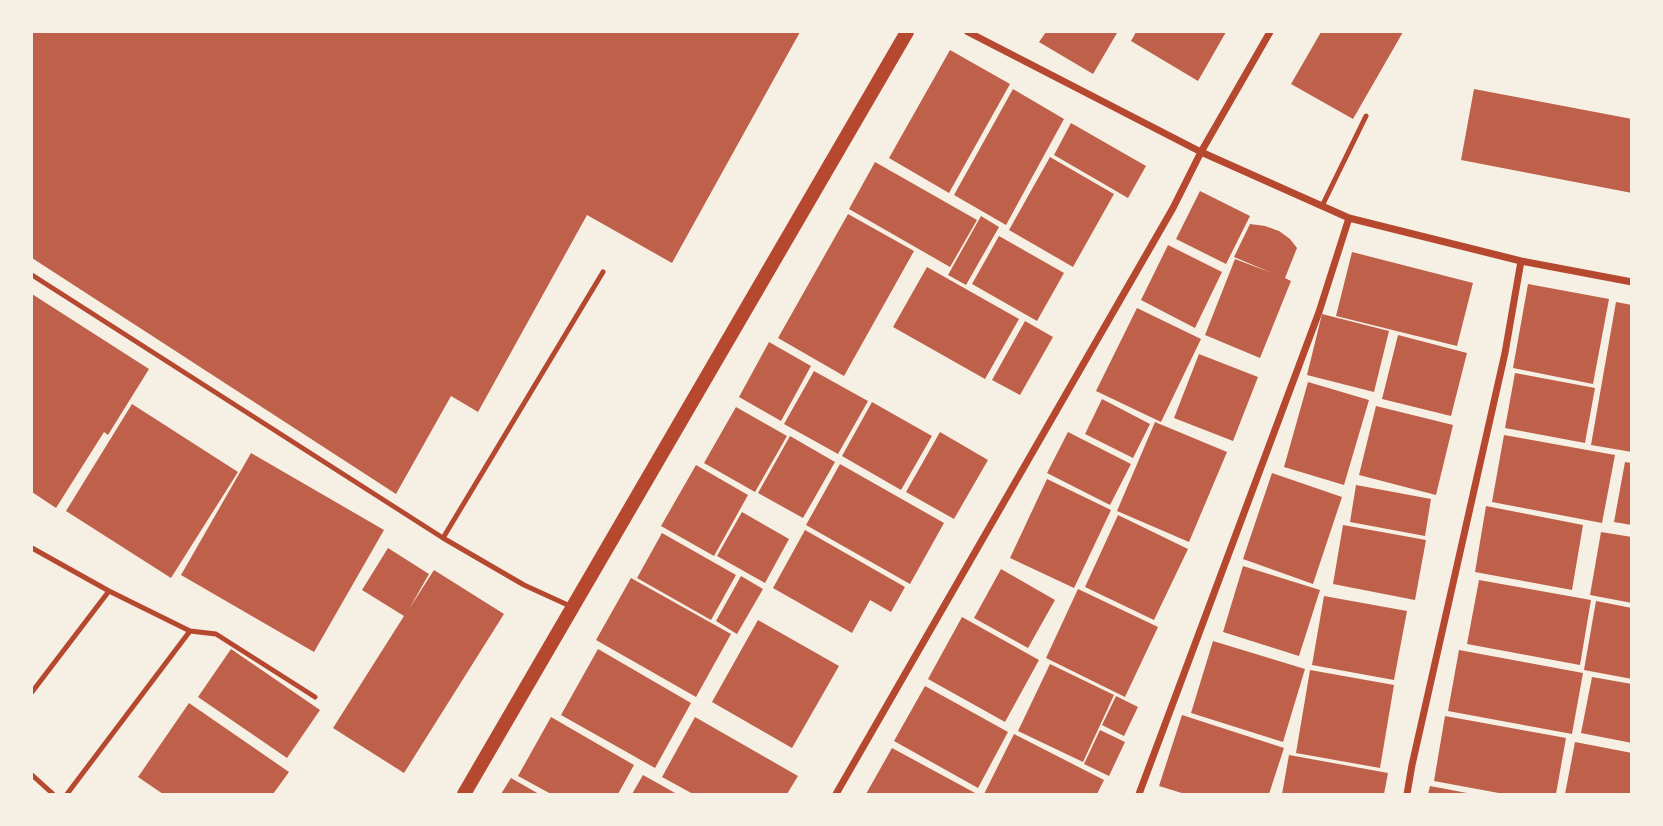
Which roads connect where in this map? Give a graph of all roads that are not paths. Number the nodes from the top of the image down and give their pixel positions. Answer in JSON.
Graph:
{"nodes":[{"id":1,"x":907,"y":32,"type":"edge"},
{"id":2,"x":968,"y":32,"type":"edge"},
{"id":3,"x":1270,"y":32,"type":"edge"},
{"id":4,"x":1366,"y":116,"type":"dead end"},
{"id":5,"x":1201,"y":152,"type":"junction"},
{"id":6,"x":1322,"y":206,"type":"junction"},
{"id":7,"x":1349,"y":218,"type":"junction"},
{"id":8,"x":1521,"y":261,"type":"junction"},
{"id":9,"x":603,"y":272,"type":"dead end"},
{"id":10,"x":32,"y":275,"type":"edge"},
{"id":11,"x":1632,"y":282,"type":"edge"},
{"id":12,"x":443,"y":538,"type":"junction"},
{"id":13,"x":32,"y":548,"type":"edge"},
{"id":14,"x":109,"y":591,"type":"junction"},
{"id":15,"x":573,"y":607,"type":"junction"},
{"id":16,"x":190,"y":631,"type":"junction"},
{"id":17,"x":32,"y":692,"type":"edge"},
{"id":18,"x":315,"y":697,"type":"dead end"},
{"id":19,"x":32,"y":775,"type":"edge"},
{"id":20,"x":53,"y":794,"type":"edge"},
{"id":21,"x":67,"y":794,"type":"edge"},
{"id":22,"x":464,"y":794,"type":"edge"},
{"id":23,"x":836,"y":794,"type":"edge"},
{"id":24,"x":1139,"y":794,"type":"edge"},
{"id":25,"x":1407,"y":794,"type":"edge"}],
"edges":[{"from":1,"to":15,"type":"main road"},
{"from":2,"to":5,"type":"street"},
{"from":3,"to":5,"type":"street"},
{"from":4,"to":6,"type":"lane"},
{"from":5,"to":6,"type":"street"},
{"from":5,"to":23,"type":"street"},
{"from":6,"to":7,"type":"street"},
{"from":7,"to":8,"type":"street"},
{"from":7,"to":24,"type":"street"},
{"from":8,"to":11,"type":"street"},
{"from":8,"to":25,"type":"street"},
{"from":9,"to":12,"type":"lane"},
{"from":10,"to":12,"type":"lane"},
{"from":12,"to":15,"type":"lane"},
{"from":13,"to":14,"type":"lane"},
{"from":14,"to":16,"type":"lane"},
{"from":14,"to":17,"type":"lane"},
{"from":15,"to":22,"type":"main road"},
{"from":16,"to":18,"type":"lane"},
{"from":16,"to":21,"type":"lane"},
{"from":19,"to":20,"type":"lane"}]}
